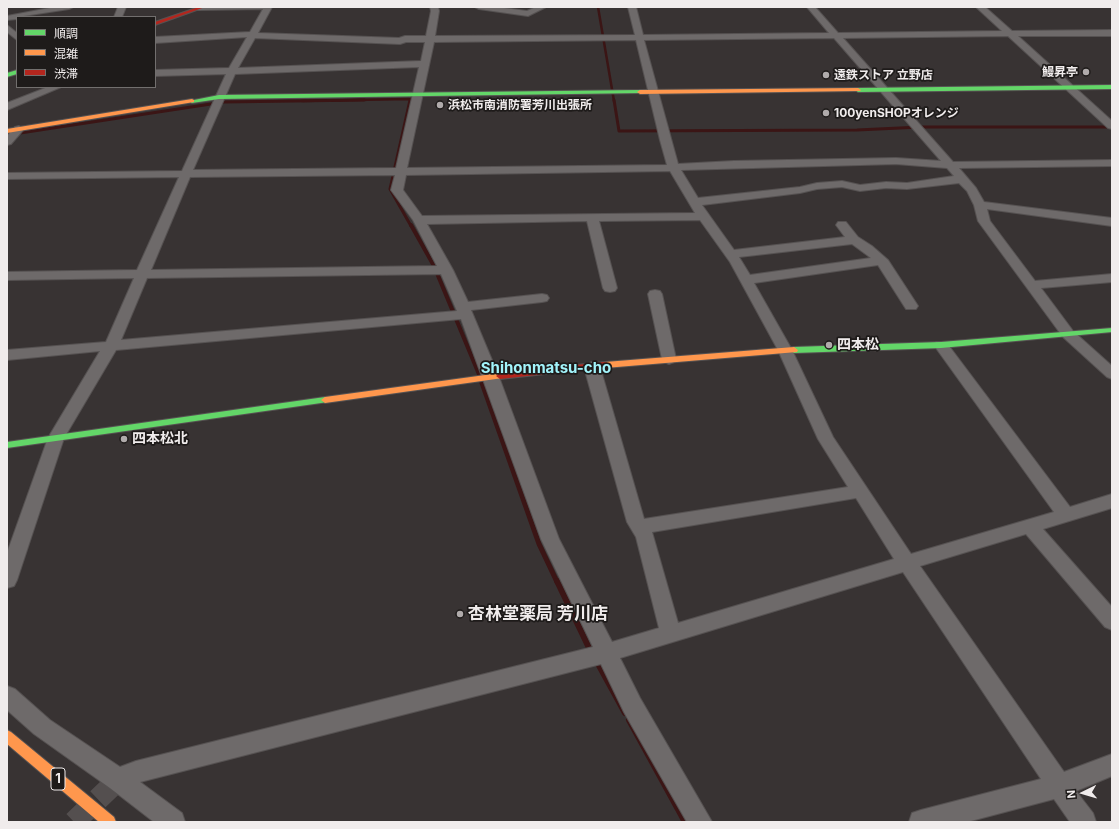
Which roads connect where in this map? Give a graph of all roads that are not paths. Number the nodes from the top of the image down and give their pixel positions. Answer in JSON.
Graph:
{"nodes":[{"id":1,"x":69,"y":7,"type":"edge"},
{"id":2,"x":268,"y":7,"type":"edge"},
{"id":3,"x":434,"y":7,"type":"edge"},
{"id":4,"x":479,"y":7,"type":"edge"},
{"id":5,"x":542,"y":7,"type":"edge"},
{"id":6,"x":632,"y":7,"type":"edge"},
{"id":7,"x":811,"y":7,"type":"edge"},
{"id":8,"x":980,"y":7,"type":"edge"},
{"id":9,"x":201,"y":8,"type":"edge"},
{"id":10,"x":18,"y":16,"type":"edge"},
{"id":11,"x":156,"y":24,"type":"edge"},
{"id":12,"x":7,"y":28,"type":"edge"},
{"id":13,"x":1112,"y":33,"type":"edge"},
{"id":14,"x":252,"y":34,"type":"junction"},
{"id":15,"x":1010,"y":34,"type":"junction"},
{"id":16,"x":16,"y":35,"type":"edge"},
{"id":17,"x":836,"y":35,"type":"junction"},
{"id":18,"x":639,"y":37,"type":"junction"},
{"id":19,"x":430,"y":39,"type":"junction"},
{"id":20,"x":156,"y":40,"type":"edge"},
{"id":21,"x":424,"y":64,"type":"junction"},
{"id":22,"x":232,"y":71,"type":"junction"},
{"id":23,"x":156,"y":73,"type":"edge"},
{"id":24,"x":1068,"y":87,"type":"junction"},
{"id":25,"x":1112,"y":87,"type":"edge"},
{"id":26,"x":54,"y":88,"type":"edge"},
{"id":27,"x":882,"y":90,"type":"junction"},
{"id":28,"x":654,"y":92,"type":"junction"},
{"id":29,"x":417,"y":95,"type":"junction"},
{"id":30,"x":219,"y":97,"type":"junction"},
{"id":31,"x":7,"y":107,"type":"edge"},
{"id":32,"x":1112,"y":126,"type":"edge"},
{"id":33,"x":19,"y":129,"type":"junction"},
{"id":34,"x":7,"y":131,"type":"edge"},
{"id":35,"x":7,"y":142,"type":"edge"},
{"id":36,"x":827,"y":162,"type":"junction"},
{"id":37,"x":1112,"y":163,"type":"edge"},
{"id":38,"x":949,"y":165,"type":"junction"},
{"id":39,"x":674,"y":168,"type":"junction"},
{"id":40,"x":396,"y":172,"type":"junction"},
{"id":41,"x":185,"y":175,"type":"junction"},
{"id":42,"x":7,"y":176,"type":"edge"},
{"id":43,"x":961,"y":179,"type":"junction"},
{"id":44,"x":842,"y":184,"type":"junction"},
{"id":45,"x":694,"y":202,"type":"junction"},
{"id":46,"x":980,"y":205,"type":"junction"},
{"id":47,"x":705,"y":216,"type":"junction"},
{"id":48,"x":592,"y":218,"type":"junction"},
{"id":49,"x":419,"y":220,"type":"junction"},
{"id":50,"x":1112,"y":222,"type":"edge"},
{"id":51,"x":842,"y":224,"type":"dead end"},
{"id":52,"x":854,"y":240,"type":"junction"},
{"id":53,"x":730,"y":254,"type":"junction"},
{"id":54,"x":879,"y":261,"type":"junction"},
{"id":55,"x":446,"y":270,"type":"junction"},
{"id":56,"x":141,"y":275,"type":"junction"},
{"id":57,"x":7,"y":276,"type":"edge"},
{"id":58,"x":1112,"y":278,"type":"edge"},
{"id":59,"x":746,"y":280,"type":"junction"},
{"id":60,"x":1032,"y":285,"type":"junction"},
{"id":61,"x":610,"y":288,"type":"dead end"},
{"id":62,"x":655,"y":294,"type":"dead end"},
{"id":63,"x":542,"y":298,"type":"dead end"},
{"id":64,"x":910,"y":306,"type":"dead end"},
{"id":65,"x":464,"y":311,"type":"junction"},
{"id":66,"x":1112,"y":330,"type":"edge"},
{"id":67,"x":1068,"y":334,"type":"junction"},
{"id":68,"x":112,"y":344,"type":"junction"},
{"id":69,"x":941,"y":345,"type":"junction"},
{"id":70,"x":785,"y":350,"type":"junction"},
{"id":71,"x":7,"y":355,"type":"edge"},
{"id":72,"x":669,"y":359,"type":"junction"},
{"id":73,"x":592,"y":367,"type":"junction"},
{"id":74,"x":1112,"y":374,"type":"edge"},
{"id":75,"x":491,"y":377,"type":"junction"},
{"id":76,"x":56,"y":438,"type":"junction"},
{"id":77,"x":7,"y":445,"type":"edge"},
{"id":78,"x":860,"y":491,"type":"junction"},
{"id":79,"x":1112,"y":502,"type":"edge"},
{"id":80,"x":1066,"y":515,"type":"junction"},
{"id":81,"x":1030,"y":526,"type":"junction"},
{"id":82,"x":640,"y":527,"type":"junction"},
{"id":83,"x":14,"y":544,"type":"edge"},
{"id":84,"x":907,"y":562,"type":"junction"},
{"id":85,"x":7,"y":580,"type":"edge"},
{"id":86,"x":1112,"y":621,"type":"edge"},
{"id":87,"x":671,"y":634,"type":"junction"},
{"id":88,"x":607,"y":653,"type":"junction"},
{"id":89,"x":7,"y":696,"type":"edge"},
{"id":90,"x":7,"y":736,"type":"edge"},
{"id":91,"x":1112,"y":765,"type":"edge"},
{"id":92,"x":118,"y":780,"type":"junction"},
{"id":93,"x":1059,"y":786,"type":"junction"},
{"id":94,"x":109,"y":822,"type":"edge"},
{"id":95,"x":173,"y":822,"type":"edge"},
{"id":96,"x":700,"y":822,"type":"edge"},
{"id":97,"x":921,"y":822,"type":"edge"},
{"id":98,"x":1084,"y":822,"type":"edge"}],
"edges":[{"from":1,"to":10,"type":"street"},
{"from":2,"to":9,"type":"street"},
{"from":2,"to":14,"type":"street"},
{"from":3,"to":19,"type":"street"},
{"from":4,"to":5,"type":"street"},
{"from":6,"to":18,"type":"street"},
{"from":7,"to":17,"type":"street"},
{"from":8,"to":15,"type":"street"},
{"from":9,"to":11,"type":"main road"},
{"from":12,"to":16,"type":"street"},
{"from":13,"to":15,"type":"street"},
{"from":14,"to":19,"type":"street"},
{"from":14,"to":20,"type":"street"},
{"from":14,"to":22,"type":"street"},
{"from":15,"to":17,"type":"street"},
{"from":15,"to":24,"type":"street"},
{"from":17,"to":18,"type":"street"},
{"from":17,"to":27,"type":"street"},
{"from":18,"to":19,"type":"street"},
{"from":18,"to":28,"type":"street"},
{"from":19,"to":21,"type":"street"},
{"from":21,"to":22,"type":"street"},
{"from":21,"to":29,"type":"street"},
{"from":22,"to":23,"type":"street"},
{"from":22,"to":30,"type":"street"},
{"from":24,"to":25,"type":"main road"},
{"from":24,"to":27,"type":"main road"},
{"from":24,"to":32,"type":"street"},
{"from":26,"to":31,"type":"street"},
{"from":27,"to":28,"type":"main road"},
{"from":27,"to":38,"type":"street"},
{"from":28,"to":29,"type":"main road"},
{"from":28,"to":39,"type":"street"},
{"from":29,"to":30,"type":"main road"},
{"from":29,"to":40,"type":"street"},
{"from":30,"to":33,"type":"main road"},
{"from":30,"to":41,"type":"street"},
{"from":33,"to":34,"type":"main road"},
{"from":33,"to":35,"type":"street"},
{"from":36,"to":38,"type":"street"},
{"from":36,"to":39,"type":"street"},
{"from":36,"to":44,"type":"street"},
{"from":37,"to":38,"type":"street"},
{"from":38,"to":43,"type":"street"},
{"from":39,"to":40,"type":"street"},
{"from":39,"to":45,"type":"street"},
{"from":40,"to":41,"type":"street"},
{"from":40,"to":49,"type":"street"},
{"from":41,"to":42,"type":"street"},
{"from":41,"to":56,"type":"street"},
{"from":43,"to":44,"type":"street"},
{"from":43,"to":46,"type":"street"},
{"from":44,"to":45,"type":"street"},
{"from":45,"to":47,"type":"street"},
{"from":46,"to":50,"type":"street"},
{"from":46,"to":60,"type":"street"},
{"from":47,"to":48,"type":"street"},
{"from":47,"to":53,"type":"street"},
{"from":48,"to":49,"type":"street"},
{"from":48,"to":61,"type":"street"},
{"from":49,"to":55,"type":"street"},
{"from":51,"to":52,"type":"street"},
{"from":52,"to":53,"type":"street"},
{"from":52,"to":54,"type":"street"},
{"from":53,"to":59,"type":"street"},
{"from":54,"to":59,"type":"street"},
{"from":54,"to":64,"type":"street"},
{"from":55,"to":56,"type":"street"},
{"from":55,"to":65,"type":"street"},
{"from":56,"to":57,"type":"street"},
{"from":56,"to":68,"type":"street"},
{"from":58,"to":60,"type":"street"},
{"from":59,"to":70,"type":"street"},
{"from":60,"to":67,"type":"street"},
{"from":62,"to":72,"type":"street"},
{"from":63,"to":65,"type":"street"},
{"from":65,"to":68,"type":"street"},
{"from":65,"to":75,"type":"street"},
{"from":66,"to":67,"type":"main road"},
{"from":67,"to":69,"type":"main road"},
{"from":67,"to":74,"type":"street"},
{"from":68,"to":71,"type":"street"},
{"from":68,"to":76,"type":"street"},
{"from":69,"to":70,"type":"main road"},
{"from":69,"to":80,"type":"street"},
{"from":70,"to":72,"type":"main road"},
{"from":70,"to":78,"type":"street"},
{"from":72,"to":73,"type":"main road"},
{"from":73,"to":75,"type":"main road"},
{"from":73,"to":82,"type":"street"},
{"from":75,"to":76,"type":"main road"},
{"from":75,"to":88,"type":"street"},
{"from":76,"to":77,"type":"main road"},
{"from":76,"to":83,"type":"street"},
{"from":78,"to":82,"type":"street"},
{"from":78,"to":84,"type":"street"},
{"from":79,"to":80,"type":"street"},
{"from":80,"to":81,"type":"street"},
{"from":81,"to":84,"type":"street"},
{"from":81,"to":86,"type":"street"},
{"from":82,"to":87,"type":"street"},
{"from":83,"to":85,"type":"street"},
{"from":84,"to":87,"type":"street"},
{"from":84,"to":93,"type":"street"},
{"from":87,"to":88,"type":"street"},
{"from":88,"to":92,"type":"street"},
{"from":88,"to":96,"type":"street"},
{"from":89,"to":92,"type":"street"},
{"from":90,"to":94,"type":"main road","number":"1"},
{"from":91,"to":93,"type":"street"},
{"from":92,"to":95,"type":"street"},
{"from":93,"to":97,"type":"street"},
{"from":93,"to":98,"type":"street"}]}
